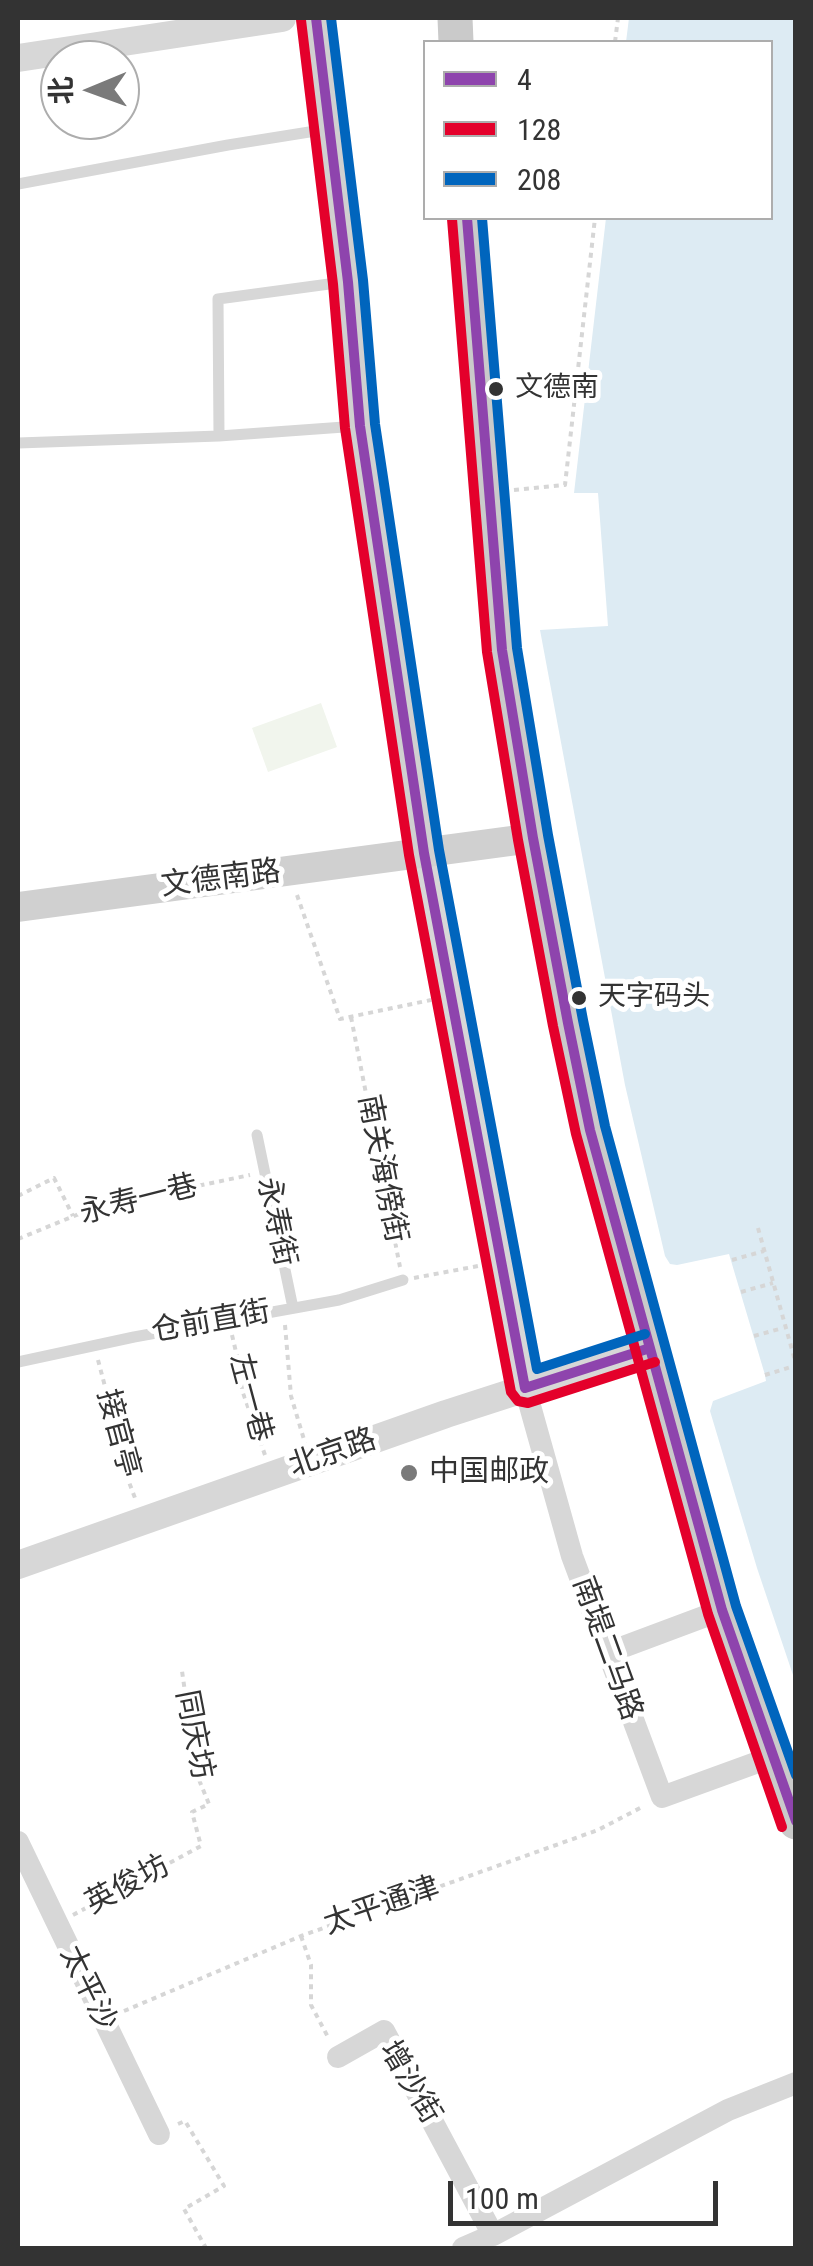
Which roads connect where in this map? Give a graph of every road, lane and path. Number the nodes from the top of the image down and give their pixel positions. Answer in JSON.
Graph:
{"nodes":[{"id":1,"x":282,"y":18,"type":"edge"},
{"id":2,"x":316,"y":18,"type":"edge"},
{"id":3,"x":18,"y":58,"type":"edge"},
{"id":4,"x":330,"y":129,"type":"junction"},
{"id":5,"x":18,"y":184,"type":"edge"},
{"id":6,"x":467,"y":220,"type":"edge"},
{"id":7,"x":595,"y":220,"type":"edge"},
{"id":8,"x":348,"y":282,"type":"junction"},
{"id":9,"x":360,"y":426,"type":"junction"},
{"id":10,"x":218,"y":436,"type":"junction"},
{"id":11,"x":18,"y":443,"type":"edge"},
{"id":12,"x":488,"y":493,"type":"junction"},
{"id":13,"x":531,"y":824,"type":"junction"},
{"id":14,"x":424,"y":854,"type":"junction"},
{"id":15,"x":289,"y":871,"type":"junction"},
{"id":16,"x":18,"y":907,"type":"edge"},
{"id":17,"x":452,"y":996,"type":"junction"},
{"id":18,"x":351,"y":1017,"type":"junction"},
{"id":19,"x":256,"y":1135,"type":"dead end"},
{"id":20,"x":264,"y":1172,"type":"junction"},
{"id":21,"x":18,"y":1196,"type":"edge"},
{"id":22,"x":73,"y":1216,"type":"junction"},
{"id":23,"x":758,"y":1228,"type":"dead end"},
{"id":24,"x":18,"y":1239,"type":"edge"},
{"id":25,"x":764,"y":1250,"type":"junction"},
{"id":26,"x":732,"y":1260,"type":"dead end"},
{"id":27,"x":503,"y":1262,"type":"junction"},
{"id":28,"x":403,"y":1280,"type":"junction"},
{"id":29,"x":773,"y":1283,"type":"junction"},
{"id":30,"x":741,"y":1292,"type":"dead end"},
{"id":31,"x":288,"y":1309,"type":"junction"},
{"id":32,"x":228,"y":1320,"type":"junction"},
{"id":33,"x":785,"y":1327,"type":"junction"},
{"id":34,"x":754,"y":1336,"type":"dead end"},
{"id":35,"x":94,"y":1346,"type":"junction"},
{"id":36,"x":650,"y":1348,"type":"junction"},
{"id":37,"x":18,"y":1362,"type":"edge"},
{"id":38,"x":796,"y":1365,"type":"edge"},
{"id":39,"x":765,"y":1374,"type":"dead end"},
{"id":40,"x":525,"y":1388,"type":"junction"},
{"id":41,"x":311,"y":1462,"type":"junction"},
{"id":42,"x":272,"y":1476,"type":"junction"},
{"id":43,"x":144,"y":1522,"type":"junction"},
{"id":44,"x":18,"y":1565,"type":"edge"},
{"id":45,"x":729,"y":1607,"type":"junction"},
{"id":46,"x":607,"y":1653,"type":"junction"},
{"id":47,"x":182,"y":1672,"type":"dead end"},
{"id":48,"x":772,"y":1757,"type":"junction"},
{"id":49,"x":796,"y":1784,"type":"edge"},
{"id":50,"x":662,"y":1797,"type":"junction"},
{"id":51,"x":796,"y":1822,"type":"edge"},
{"id":52,"x":18,"y":1842,"type":"edge"},
{"id":53,"x":201,"y":1846,"type":"joint"},
{"id":54,"x":56,"y":1925,"type":"junction"},
{"id":55,"x":301,"y":1936,"type":"junction"},
{"id":56,"x":103,"y":2020,"type":"junction"},
{"id":57,"x":338,"y":2057,"type":"joint"},
{"id":58,"x":796,"y":2083,"type":"edge"},
{"id":59,"x":159,"y":2134,"type":"joint"},
{"id":60,"x":493,"y":2235,"type":"junction"},
{"id":61,"x":206,"y":2248,"type":"edge"},
{"id":62,"x":462,"y":2248,"type":"edge"}],
"edges":[{"from":1,"to":3,"type":"street"},
{"from":2,"to":4,"type":"main road"},
{"from":4,"to":5,"type":"lane"},
{"from":4,"to":8,"type":"main road"},
{"from":6,"to":12,"type":"main road"},
{"from":7,"to":12,"type":"path"},
{"from":8,"to":9,"type":"main road"},
{"from":8,"to":10,"type":"lane"},
{"from":9,"to":10,"type":"lane"},
{"from":9,"to":14,"type":"main road"},
{"from":10,"to":11,"type":"lane"},
{"from":12,"to":13,"type":"main road"},
{"from":13,"to":14,"type":"main road","name":"文德南路"},
{"from":13,"to":36,"type":"main road"},
{"from":14,"to":15,"type":"main road","name":"文德南路"},
{"from":14,"to":17,"type":"street"},
{"from":15,"to":16,"type":"main road","name":"文德南路"},
{"from":15,"to":18,"type":"path"},
{"from":17,"to":18,"type":"path"},
{"from":17,"to":27,"type":"street"},
{"from":18,"to":28,"type":"path","name":"南关海傍街"},
{"from":19,"to":20,"type":"lane","name":"永寿街"},
{"from":20,"to":22,"type":"path","name":"永寿一巷"},
{"from":20,"to":31,"type":"lane","name":"永寿街"},
{"from":21,"to":22,"type":"path"},
{"from":22,"to":24,"type":"path","name":"永寿一巷"},
{"from":23,"to":25,"type":"path"},
{"from":25,"to":26,"type":"path"},
{"from":25,"to":29,"type":"path"},
{"from":27,"to":28,"type":"path","name":"南关海傍街"},
{"from":27,"to":40,"type":"street"},
{"from":28,"to":31,"type":"lane","name":"仓前直街"},
{"from":29,"to":30,"type":"path"},
{"from":29,"to":33,"type":"path"},
{"from":31,"to":32,"type":"lane","name":"仓前直街"},
{"from":31,"to":41,"type":"path"},
{"from":32,"to":35,"type":"lane","name":"仓前直街"},
{"from":32,"to":42,"type":"path","name":"左一巷"},
{"from":33,"to":34,"type":"path"},
{"from":33,"to":38,"type":"path"},
{"from":35,"to":37,"type":"lane","name":"仓前直街"},
{"from":35,"to":43,"type":"path","name":"接官亭"},
{"from":36,"to":40,"type":"street","name":"北京路"},
{"from":36,"to":45,"type":"main road"},
{"from":38,"to":39,"type":"path"},
{"from":40,"to":41,"type":"street","name":"北京路"},
{"from":40,"to":46,"type":"street","name":"南堤二马路"},
{"from":41,"to":42,"type":"street","name":"北京路"},
{"from":42,"to":43,"type":"street","name":"北京路"},
{"from":43,"to":44,"type":"street","name":"北京路"},
{"from":45,"to":46,"type":"street"},
{"from":45,"to":48,"type":"main road"},
{"from":45,"to":49,"type":"main road"},
{"from":46,"to":50,"type":"street","name":"南堤二马路"},
{"from":47,"to":53,"type":"path","name":"同庆坊"},
{"from":48,"to":50,"type":"street"},
{"from":48,"to":51,"type":"main road"},
{"from":50,"to":55,"type":"path","name":"太平通津"},
{"from":52,"to":54,"type":"street","name":"太平沙"},
{"from":53,"to":54,"type":"path","name":"英俊坊"},
{"from":54,"to":56,"type":"street","name":"太平沙"},
{"from":55,"to":56,"type":"path","name":"太平通津"},
{"from":55,"to":57,"type":"path","name":"增沙街"},
{"from":56,"to":59,"type":"street","name":"太平沙"},
{"from":57,"to":60,"type":"street","name":"增沙街"},
{"from":58,"to":60,"type":"street"},
{"from":59,"to":61,"type":"path"},
{"from":60,"to":62,"type":"street"}]}
